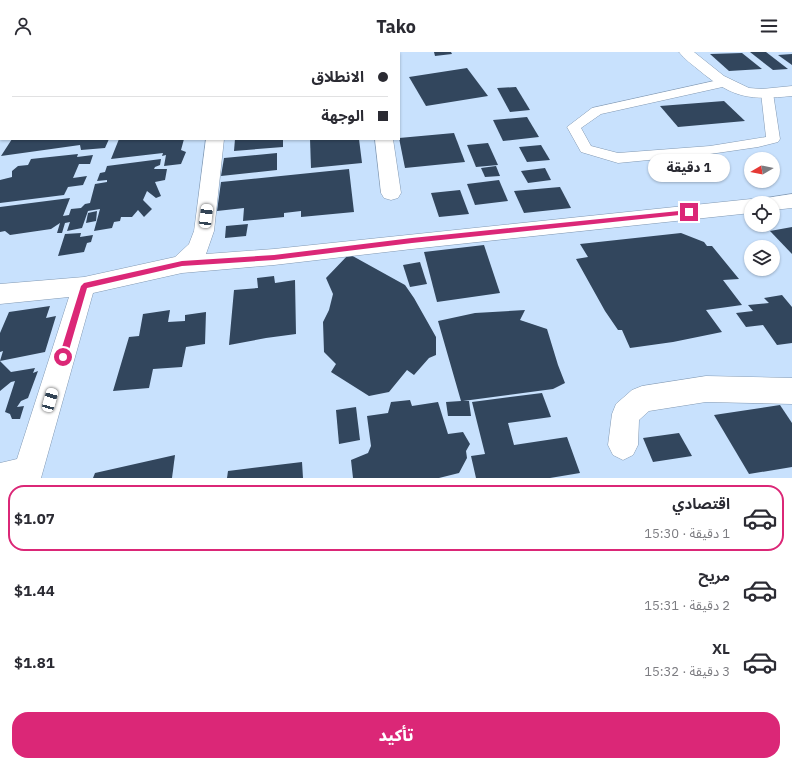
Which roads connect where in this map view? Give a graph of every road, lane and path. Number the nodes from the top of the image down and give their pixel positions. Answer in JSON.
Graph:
{"nodes":[{"id":1,"x":686,"y":52,"type":"edge"},
{"id":2,"x":723,"y":83,"type":"junction"},
{"id":3,"x":792,"y":91,"type":"edge"},
{"id":4,"x":767,"y":94,"type":"junction"},
{"id":5,"x":215,"y":140,"type":"edge"},
{"id":6,"x":384,"y":140,"type":"edge"},
{"id":7,"x":391,"y":193,"type":"dead end"},
{"id":8,"x":792,"y":201,"type":"edge"},
{"id":9,"x":780,"y":202,"type":"edge"},
{"id":10,"x":744,"y":207,"type":"edge"},
{"id":11,"x":182,"y":264,"type":"junction"},
{"id":12,"x":84,"y":286,"type":"junction"},
{"id":13,"x":0,"y":294,"type":"edge"},
{"id":14,"x":792,"y":391,"type":"edge"},
{"id":15,"x":623,"y":445,"type":"dead end"},
{"id":16,"x":27,"y":475,"type":"edge"},
{"id":17,"x":0,"y":478,"type":"edge"}],
"edges":[{"from":1,"to":2,"type":"street"},
{"from":2,"to":4,"type":"street"},
{"from":2,"to":4,"type":"lane"},
{"from":3,"to":4,"type":"street"},
{"from":5,"to":11,"type":"street"},
{"from":6,"to":7,"type":"street"},
{"from":8,"to":9,"type":"street"},
{"from":10,"to":11,"type":"street"},
{"from":11,"to":12,"type":"street"},
{"from":12,"to":13,"type":"street"},
{"from":12,"to":16,"type":"street"},
{"from":14,"to":15,"type":"street"},
{"from":16,"to":17,"type":"street"}]}
